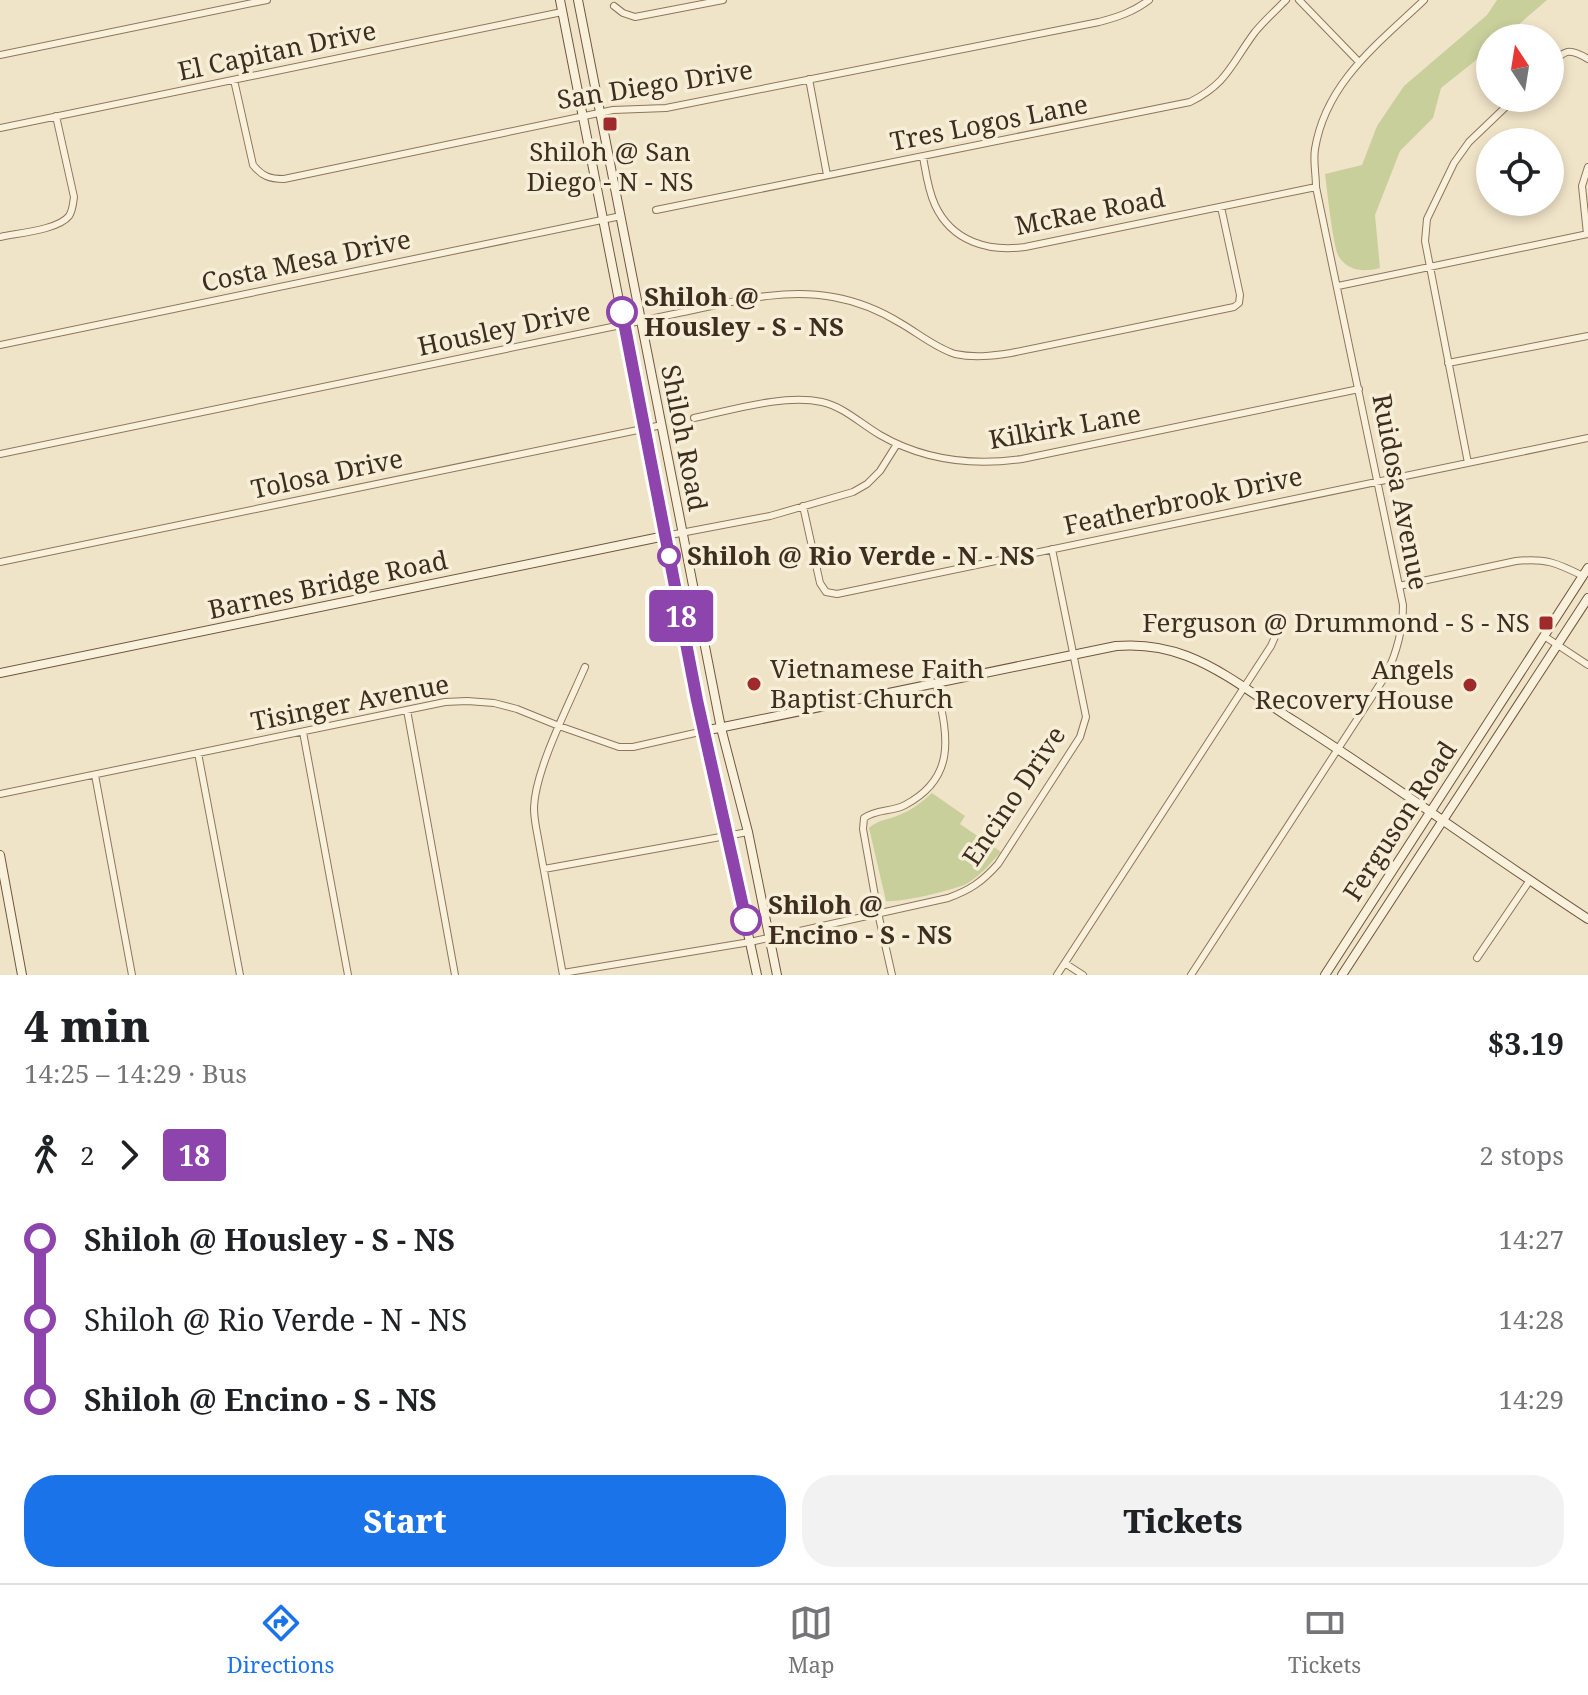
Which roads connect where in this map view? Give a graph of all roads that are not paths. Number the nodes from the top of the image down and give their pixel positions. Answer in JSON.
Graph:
{"nodes":[{"id":1,"x":267,"y":0,"type":"edge"},
{"id":2,"x":560,"y":0,"type":"edge"},
{"id":3,"x":578,"y":0,"type":"edge"},
{"id":4,"x":723,"y":0,"type":"edge"},
{"id":5,"x":1149,"y":0,"type":"edge"},
{"id":6,"x":1286,"y":0,"type":"edge"},
{"id":7,"x":1299,"y":0,"type":"edge"},
{"id":8,"x":1424,"y":0,"type":"edge"},
{"id":9,"x":614,"y":6,"type":"dead end"},
{"id":10,"x":562,"y":12,"type":"junction"},
{"id":11,"x":1564,"y":52,"type":"edge"},
{"id":12,"x":0,"y":55,"type":"edge"},
{"id":13,"x":1588,"y":59,"type":"edge"},
{"id":14,"x":1359,"y":62,"type":"junction"},
{"id":15,"x":809,"y":79,"type":"junction"},
{"id":16,"x":234,"y":80,"type":"junction"},
{"id":17,"x":600,"y":112,"type":"junction"},
{"id":18,"x":1500,"y":112,"type":"edge"},
{"id":19,"x":56,"y":116,"type":"junction"},
{"id":20,"x":583,"y":116,"type":"junction"},
{"id":21,"x":0,"y":128,"type":"edge"},
{"id":22,"x":923,"y":157,"type":"junction"},
{"id":23,"x":1588,"y":167,"type":"edge"},
{"id":24,"x":827,"y":175,"type":"junction"},
{"id":25,"x":1316,"y":187,"type":"junction"},
{"id":26,"x":1221,"y":207,"type":"junction"},
{"id":27,"x":656,"y":210,"type":"dead end"},
{"id":28,"x":621,"y":216,"type":"junction"},
{"id":29,"x":604,"y":219,"type":"junction"},
{"id":30,"x":1587,"y":234,"type":"edge"},
{"id":31,"x":0,"y":237,"type":"edge"},
{"id":32,"x":1429,"y":266,"type":"junction"},
{"id":33,"x":1338,"y":286,"type":"junction"},
{"id":34,"x":642,"y":321,"type":"junction"},
{"id":35,"x":624,"y":324,"type":"junction"},
{"id":36,"x":1588,"y":336,"type":"edge"},
{"id":37,"x":0,"y":345,"type":"edge"},
{"id":38,"x":1448,"y":363,"type":"junction"},
{"id":39,"x":1359,"y":389,"type":"junction"},
{"id":40,"x":694,"y":418,"type":"dead end"},
{"id":41,"x":662,"y":425,"type":"junction"},
{"id":42,"x":645,"y":429,"type":"junction"},
{"id":43,"x":1588,"y":438,"type":"edge"},
{"id":44,"x":897,"y":444,"type":"junction"},
{"id":45,"x":0,"y":454,"type":"edge"},
{"id":46,"x":1468,"y":463,"type":"junction"},
{"id":47,"x":1377,"y":482,"type":"junction"},
{"id":48,"x":803,"y":506,"type":"junction"},
{"id":49,"x":682,"y":534,"type":"junction"},
{"id":50,"x":665,"y":536,"type":"junction"},
{"id":51,"x":1052,"y":549,"type":"junction"},
{"id":52,"x":0,"y":562,"type":"edge"},
{"id":53,"x":1585,"y":572,"type":"edge"},
{"id":54,"x":1399,"y":586,"type":"junction"},
{"id":55,"x":1588,"y":598,"type":"edge"},
{"id":56,"x":1281,"y":623,"type":"dead end"},
{"id":57,"x":1544,"y":636,"type":"junction"},
{"id":58,"x":1557,"y":644,"type":"junction"},
{"id":59,"x":1074,"y":654,"type":"junction"},
{"id":60,"x":1588,"y":665,"type":"edge"},
{"id":61,"x":585,"y":667,"type":"dead end"},
{"id":62,"x":0,"y":673,"type":"edge"},
{"id":63,"x":936,"y":683,"type":"junction"},
{"id":64,"x":1244,"y":688,"type":"junction"},
{"id":65,"x":407,"y":710,"type":"junction"},
{"id":66,"x":559,"y":726,"type":"junction"},
{"id":67,"x":721,"y":728,"type":"junction"},
{"id":68,"x":704,"y":731,"type":"junction"},
{"id":69,"x":303,"y":732,"type":"junction"},
{"id":70,"x":1338,"y":749,"type":"junction"},
{"id":71,"x":198,"y":753,"type":"junction"},
{"id":72,"x":95,"y":775,"type":"junction"},
{"id":73,"x":0,"y":794,"type":"edge"},
{"id":74,"x":1430,"y":812,"type":"junction"},
{"id":75,"x":1442,"y":820,"type":"junction"},
{"id":76,"x":748,"y":832,"type":"junction"},
{"id":77,"x":726,"y":836,"type":"junction"},
{"id":78,"x":0,"y":855,"type":"edge"},
{"id":79,"x":544,"y":869,"type":"junction"},
{"id":80,"x":1530,"y":880,"type":"junction"},
{"id":81,"x":4,"y":903,"type":"edge"},
{"id":82,"x":878,"y":913,"type":"junction"},
{"id":83,"x":1588,"y":919,"type":"edge"},
{"id":84,"x":769,"y":937,"type":"junction"},
{"id":85,"x":750,"y":942,"type":"junction"},
{"id":86,"x":1477,"y":958,"type":"dead end"},
{"id":87,"x":1066,"y":964,"type":"junction"},
{"id":88,"x":563,"y":974,"type":"edge"},
{"id":89,"x":22,"y":975,"type":"edge"},
{"id":90,"x":132,"y":975,"type":"edge"},
{"id":91,"x":240,"y":975,"type":"edge"},
{"id":92,"x":348,"y":975,"type":"edge"},
{"id":93,"x":455,"y":975,"type":"edge"},
{"id":94,"x":757,"y":975,"type":"edge"},
{"id":95,"x":777,"y":975,"type":"edge"},
{"id":96,"x":892,"y":975,"type":"edge"},
{"id":97,"x":1057,"y":975,"type":"edge"},
{"id":98,"x":1083,"y":975,"type":"edge"},
{"id":99,"x":1191,"y":975,"type":"edge"},
{"id":100,"x":1325,"y":975,"type":"edge"},
{"id":101,"x":1342,"y":975,"type":"edge"}],
"edges":[{"from":1,"to":12,"type":"street"},
{"from":2,"to":10,"type":"main road","name":"Shiloh Road"},
{"from":3,"to":17,"type":"main road","name":"Shiloh Road"},
{"from":4,"to":9,"type":"street"},
{"from":5,"to":15,"type":"street","name":"San Diego Drive"},
{"from":6,"to":22,"type":"street","name":"Tres Logos Lane"},
{"from":7,"to":14,"type":"street"},
{"from":8,"to":14,"type":"street","name":"Ruidosa Avenue"},
{"from":10,"to":16,"type":"street","name":"El Capitan Drive"},
{"from":10,"to":20,"type":"main road","name":"Shiloh Road"},
{"from":11,"to":13,"type":"street"},
{"from":14,"to":25,"type":"street","name":"Ruidosa Avenue"},
{"from":15,"to":17,"type":"street","name":"San Diego Drive"},
{"from":15,"to":24,"type":"street"},
{"from":16,"to":19,"type":"street","name":"El Capitan Drive"},
{"from":16,"to":20,"type":"street","name":"San Diego Drive"},
{"from":17,"to":20,"type":"street","name":"San Diego Drive"},
{"from":17,"to":28,"type":"main road","name":"Shiloh Road"},
{"from":18,"to":32,"type":"street"},
{"from":19,"to":21,"type":"street","name":"El Capitan Drive"},
{"from":19,"to":31,"type":"street"},
{"from":20,"to":29,"type":"main road","name":"Shiloh Road"},
{"from":22,"to":24,"type":"street","name":"Tres Logos Lane"},
{"from":22,"to":26,"type":"street","name":"McRae Road"},
{"from":23,"to":30,"type":"street"},
{"from":24,"to":27,"type":"street","name":"Tres Logos Lane"},
{"from":25,"to":26,"type":"street","name":"McRae Road"},
{"from":25,"to":33,"type":"street","name":"Ruidosa Avenue"},
{"from":26,"to":34,"type":"street","name":"Housley Drive"},
{"from":28,"to":29,"type":"street","name":"Costa Mesa Drive"},
{"from":28,"to":34,"type":"main road","name":"Shiloh Road"},
{"from":29,"to":35,"type":"main road","name":"Shiloh Road"},
{"from":29,"to":37,"type":"street","name":"Costa Mesa Drive"},
{"from":30,"to":32,"type":"street"},
{"from":32,"to":33,"type":"street"},
{"from":32,"to":38,"type":"street"},
{"from":33,"to":39,"type":"street","name":"Ruidosa Avenue"},
{"from":34,"to":35,"type":"street","name":"Housley Drive"},
{"from":34,"to":41,"type":"main road","name":"Shiloh Road"},
{"from":35,"to":42,"type":"main road","name":"Shiloh Road"},
{"from":35,"to":45,"type":"street","name":"Housley Drive"},
{"from":36,"to":38,"type":"street"},
{"from":38,"to":46,"type":"street"},
{"from":39,"to":44,"type":"street","name":"Kilkirk Lane"},
{"from":39,"to":47,"type":"street","name":"Ruidosa Avenue"},
{"from":40,"to":44,"type":"street","name":"Kilkirk Lane"},
{"from":41,"to":42,"type":"street","name":"Tolosa Drive"},
{"from":41,"to":49,"type":"main road","name":"Shiloh Road"},
{"from":42,"to":50,"type":"main road","name":"Shiloh Road"},
{"from":42,"to":52,"type":"street","name":"Tolosa Drive"},
{"from":43,"to":46,"type":"street","name":"Featherbrook Drive"},
{"from":44,"to":48,"type":"street"},
{"from":46,"to":47,"type":"street","name":"Featherbrook Drive"},
{"from":47,"to":51,"type":"street","name":"Featherbrook Drive"},
{"from":47,"to":54,"type":"street","name":"Ruidosa Avenue"},
{"from":48,"to":49,"type":"street"},
{"from":48,"to":51,"type":"street","name":"Featherbrook Drive"},
{"from":49,"to":50,"type":"street"},
{"from":49,"to":67,"type":"main road","name":"Shiloh Road"},
{"from":50,"to":62,"type":"main road","name":"Barnes Bridge Road"},
{"from":50,"to":68,"type":"main road","name":"Shiloh Road"},
{"from":51,"to":59,"type":"street","name":"Encino Drive"},
{"from":53,"to":54,"type":"street"},
{"from":53,"to":57,"type":"main road","name":"Ferguson Road"},
{"from":54,"to":70,"type":"street","name":"Ruidosa Avenue"},
{"from":55,"to":58,"type":"main road","name":"Ferguson Road"},
{"from":56,"to":64,"type":"street"},
{"from":57,"to":58,"type":"street"},
{"from":57,"to":74,"type":"main road","name":"Ferguson Road"},
{"from":58,"to":60,"type":"street"},
{"from":58,"to":75,"type":"main road","name":"Ferguson Road"},
{"from":59,"to":63,"type":"main road"},
{"from":59,"to":64,"type":"main road"},
{"from":59,"to":82,"type":"street","name":"Encino Drive"},
{"from":61,"to":66,"type":"street"},
{"from":63,"to":67,"type":"main road"},
{"from":63,"to":82,"type":"street"},
{"from":64,"to":70,"type":"main road"},
{"from":64,"to":87,"type":"street"},
{"from":65,"to":66,"type":"street","name":"Tisinger Avenue"},
{"from":65,"to":69,"type":"street","name":"Tisinger Avenue"},
{"from":65,"to":93,"type":"street"},
{"from":66,"to":68,"type":"street","name":"Tisinger Avenue"},
{"from":66,"to":79,"type":"street"},
{"from":67,"to":68,"type":"main road"},
{"from":67,"to":76,"type":"main road","name":"Shiloh Road"},
{"from":68,"to":77,"type":"main road","name":"Shiloh Road"},
{"from":69,"to":71,"type":"street","name":"Tisinger Avenue"},
{"from":69,"to":92,"type":"street"},
{"from":70,"to":74,"type":"main road"},
{"from":70,"to":99,"type":"street","name":"Ruidosa Avenue"},
{"from":71,"to":72,"type":"street","name":"Tisinger Avenue"},
{"from":71,"to":91,"type":"street"},
{"from":72,"to":73,"type":"street","name":"Tisinger Avenue"},
{"from":72,"to":90,"type":"street"},
{"from":74,"to":75,"type":"main road"},
{"from":74,"to":100,"type":"main road","name":"Ferguson Road"},
{"from":75,"to":80,"type":"main road"},
{"from":75,"to":101,"type":"main road","name":"Ferguson Road"},
{"from":76,"to":77,"type":"street"},
{"from":76,"to":84,"type":"main road","name":"Shiloh Road"},
{"from":77,"to":79,"type":"street"},
{"from":77,"to":85,"type":"main road","name":"Shiloh Road"},
{"from":78,"to":81,"type":"main road"},
{"from":79,"to":88,"type":"street"},
{"from":80,"to":83,"type":"main road"},
{"from":80,"to":86,"type":"street"},
{"from":81,"to":89,"type":"main road"},
{"from":82,"to":84,"type":"street","name":"Encino Drive"},
{"from":82,"to":96,"type":"street"},
{"from":84,"to":85,"type":"street","name":"Encino Drive"},
{"from":84,"to":95,"type":"main road","name":"Shiloh Road"},
{"from":85,"to":88,"type":"street","name":"Encino Drive"},
{"from":85,"to":94,"type":"main road","name":"Shiloh Road"},
{"from":87,"to":97,"type":"street"},
{"from":87,"to":98,"type":"street"}]}
